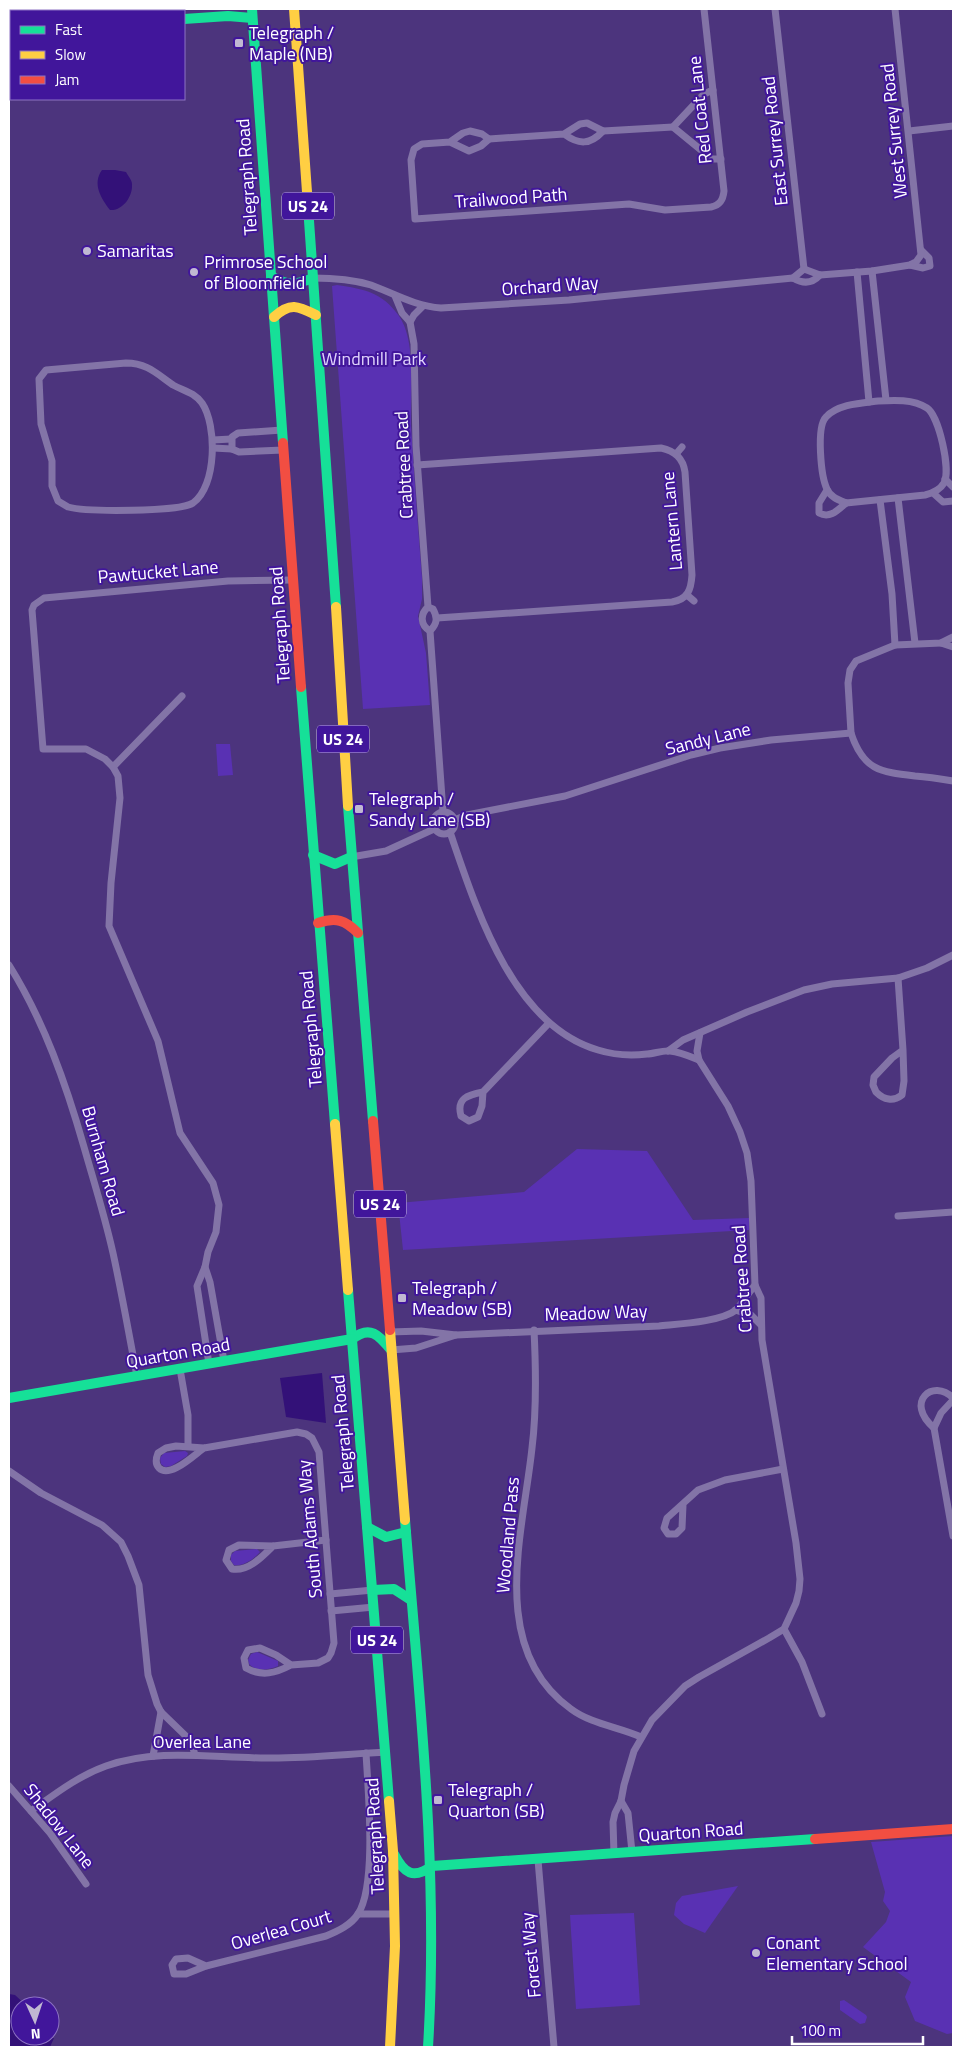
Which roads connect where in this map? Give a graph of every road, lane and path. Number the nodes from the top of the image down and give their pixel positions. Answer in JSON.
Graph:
{"nodes":[{"id":1,"x":146,"y":9,"type":"edge"},
{"id":2,"x":294,"y":9,"type":"edge"},
{"id":3,"x":704,"y":9,"type":"edge"},
{"id":4,"x":775,"y":9,"type":"edge"},
{"id":5,"x":895,"y":9,"type":"edge"},
{"id":6,"x":130,"y":10,"type":"edge"},
{"id":7,"x":252,"y":14,"type":"edge"},
{"id":8,"x":185,"y":20,"type":"edge"},
{"id":9,"x":713,"y":90,"type":"junction"},
{"id":10,"x":953,"y":126,"type":"edge"},
{"id":11,"x":673,"y":127,"type":"junction"},
{"id":12,"x":603,"y":131,"type":"junction"},
{"id":13,"x":909,"y":131,"type":"junction"},
{"id":14,"x":564,"y":134,"type":"junction"},
{"id":15,"x":489,"y":139,"type":"junction"},
{"id":16,"x":450,"y":142,"type":"junction"},
{"id":17,"x":721,"y":159,"type":"junction"},
{"id":18,"x":718,"y":205,"type":"joint"},
{"id":19,"x":921,"y":250,"type":"junction"},
{"id":20,"x":919,"y":259,"type":"joint"},
{"id":21,"x":910,"y":264,"type":"junction"},
{"id":22,"x":930,"y":266,"type":"joint"},
{"id":23,"x":804,"y":269,"type":"junction"},
{"id":24,"x":872,"y":271,"type":"junction"},
{"id":25,"x":857,"y":272,"type":"junction"},
{"id":26,"x":820,"y":275,"type":"junction"},
{"id":27,"x":271,"y":276,"type":"junction"},
{"id":28,"x":313,"y":278,"type":"junction"},
{"id":29,"x":793,"y":278,"type":"junction"},
{"id":30,"x":395,"y":296,"type":"junction"},
{"id":31,"x":423,"y":306,"type":"junction"},
{"id":32,"x":316,"y":316,"type":"junction"},
{"id":33,"x":274,"y":317,"type":"junction"},
{"id":34,"x":410,"y":322,"type":"junction"},
{"id":35,"x":886,"y":400,"type":"junction"},
{"id":36,"x":870,"y":402,"type":"junction"},
{"id":37,"x":282,"y":430,"type":"junction"},
{"id":38,"x":231,"y":439,"type":"junction"},
{"id":39,"x":213,"y":440,"type":"junction"},
{"id":40,"x":682,"y":447,"type":"dead end"},
{"id":41,"x":213,"y":448,"type":"junction"},
{"id":42,"x":232,"y":448,"type":"junction"},
{"id":43,"x":283,"y":450,"type":"junction"},
{"id":44,"x":676,"y":454,"type":"junction"},
{"id":45,"x":418,"y":465,"type":"junction"},
{"id":46,"x":946,"y":479,"type":"junction"},
{"id":47,"x":953,"y":487,"type":"edge"},
{"id":48,"x":827,"y":490,"type":"junction"},
{"id":49,"x":933,"y":493,"type":"junction"},
{"id":50,"x":898,"y":498,"type":"junction"},
{"id":51,"x":880,"y":500,"type":"junction"},
{"id":52,"x":953,"y":501,"type":"edge"},
{"id":53,"x":846,"y":503,"type":"junction"},
{"id":54,"x":292,"y":580,"type":"junction"},
{"id":55,"x":687,"y":595,"type":"junction"},
{"id":56,"x":694,"y":601,"type":"dead end"},
{"id":57,"x":428,"y":607,"type":"junction"},
{"id":58,"x":437,"y":618,"type":"junction"},
{"id":59,"x":430,"y":631,"type":"junction"},
{"id":60,"x":953,"y":637,"type":"edge"},
{"id":61,"x":915,"y":643,"type":"junction"},
{"id":62,"x":941,"y":643,"type":"junction"},
{"id":63,"x":895,"y":645,"type":"junction"},
{"id":64,"x":953,"y":647,"type":"edge"},
{"id":65,"x":182,"y":696,"type":"dead end"},
{"id":66,"x":852,"y":732,"type":"junction"},
{"id":67,"x":113,"y":767,"type":"junction"},
{"id":68,"x":953,"y":781,"type":"edge"},
{"id":69,"x":443,"y":812,"type":"junction"},
{"id":70,"x":454,"y":820,"type":"junction"},
{"id":71,"x":434,"y":829,"type":"junction"},
{"id":72,"x":450,"y":832,"type":"junction"},
{"id":73,"x":313,"y":855,"type":"junction"},
{"id":74,"x":351,"y":857,"type":"junction"},
{"id":75,"x":318,"y":923,"type":"junction"},
{"id":76,"x":358,"y":933,"type":"junction"},
{"id":77,"x":953,"y":955,"type":"edge"},
{"id":78,"x":9,"y":965,"type":"edge"},
{"id":79,"x":898,"y":978,"type":"junction"},
{"id":80,"x":548,"y":1024,"type":"junction"},
{"id":81,"x":700,"y":1033,"type":"junction"},
{"id":82,"x":903,"y":1050,"type":"junction"},
{"id":83,"x":668,"y":1051,"type":"junction"},
{"id":84,"x":699,"y":1060,"type":"junction"},
{"id":85,"x":483,"y":1092,"type":"dead end"},
{"id":86,"x":953,"y":1212,"type":"edge"},
{"id":87,"x":898,"y":1216,"type":"dead end"},
{"id":88,"x":205,"y":1267,"type":"junction"},
{"id":89,"x":755,"y":1286,"type":"junction"},
{"id":90,"x":736,"y":1310,"type":"junction"},
{"id":91,"x":761,"y":1325,"type":"junction"},
{"id":92,"x":534,"y":1330,"type":"junction"},
{"id":93,"x":390,"y":1332,"type":"junction"},
{"id":94,"x":456,"y":1335,"type":"junction"},
{"id":95,"x":352,"y":1339,"type":"junction"},
{"id":96,"x":391,"y":1350,"type":"junction"},
{"id":97,"x":224,"y":1361,"type":"junction"},
{"id":98,"x":210,"y":1364,"type":"junction"},
{"id":99,"x":180,"y":1369,"type":"junction"},
{"id":100,"x":137,"y":1376,"type":"junction"},
{"id":101,"x":9,"y":1398,"type":"edge"},
{"id":102,"x":953,"y":1399,"type":"edge"},
{"id":103,"x":934,"y":1428,"type":"junction"},
{"id":104,"x":188,"y":1446,"type":"junction"},
{"id":105,"x":204,"y":1448,"type":"junction"},
{"id":106,"x":783,"y":1469,"type":"junction"},
{"id":107,"x":9,"y":1471,"type":"edge"},
{"id":108,"x":683,"y":1505,"type":"dead end"},
{"id":109,"x":368,"y":1527,"type":"junction"},
{"id":110,"x":406,"y":1532,"type":"junction"},
{"id":111,"x":953,"y":1536,"type":"edge"},
{"id":112,"x":326,"y":1540,"type":"junction"},
{"id":113,"x":274,"y":1546,"type":"junction"},
{"id":114,"x":373,"y":1590,"type":"junction"},
{"id":115,"x":330,"y":1594,"type":"junction"},
{"id":116,"x":411,"y":1600,"type":"junction"},
{"id":117,"x":374,"y":1607,"type":"junction"},
{"id":118,"x":332,"y":1611,"type":"junction"},
{"id":119,"x":784,"y":1629,"type":"junction"},
{"id":120,"x":291,"y":1665,"type":"junction"},
{"id":121,"x":161,"y":1712,"type":"junction"},
{"id":122,"x":822,"y":1714,"type":"dead end"},
{"id":123,"x":641,"y":1737,"type":"junction"},
{"id":124,"x":386,"y":1752,"type":"junction"},
{"id":125,"x":195,"y":1754,"type":"junction"},
{"id":126,"x":366,"y":1754,"type":"junction"},
{"id":127,"x":153,"y":1756,"type":"junction"},
{"id":128,"x":9,"y":1786,"type":"edge"},
{"id":129,"x":621,"y":1801,"type":"junction"},
{"id":130,"x":31,"y":1811,"type":"junction"},
{"id":131,"x":953,"y":1829,"type":"edge"},
{"id":132,"x":393,"y":1851,"type":"junction"},
{"id":133,"x":632,"y":1852,"type":"junction"},
{"id":134,"x":614,"y":1854,"type":"junction"},
{"id":135,"x":538,"y":1860,"type":"junction"},
{"id":136,"x":432,"y":1866,"type":"junction"},
{"id":137,"x":86,"y":1884,"type":"dead end"},
{"id":138,"x":358,"y":1914,"type":"junction"},
{"id":139,"x":395,"y":1914,"type":"junction"},
{"id":140,"x":206,"y":1966,"type":"dead end"},
{"id":141,"x":390,"y":2047,"type":"edge"},
{"id":142,"x":428,"y":2047,"type":"edge"},
{"id":143,"x":554,"y":2047,"type":"edge"}],
"edges":[{"from":1,"to":6,"type":"main road"},
{"from":2,"to":28,"type":"main road","number":"US 24"},
{"from":3,"to":9,"type":"street","name":"Red Coat Lane"},
{"from":4,"to":23,"type":"street","name":"East Surrey Road"},
{"from":5,"to":13,"type":"street","name":"West Surrey Road"},
{"from":7,"to":8,"type":"main road"},
{"from":7,"to":27,"type":"main road","name":"Telegraph Road","number":"US 24"},
{"from":9,"to":11,"type":"street"},
{"from":9,"to":17,"type":"street","name":"Red Coat Lane"},
{"from":10,"to":13,"type":"street"},
{"from":11,"to":12,"type":"street","name":"Trailwood Path"},
{"from":11,"to":17,"type":"street"},
{"from":12,"to":14,"type":"street","name":"Trailwood Path"},
{"from":12,"to":14,"type":"street","name":"Trailwood Path"},
{"from":13,"to":19,"type":"street","name":"West Surrey Road"},
{"from":14,"to":15,"type":"street","name":"Trailwood Path"},
{"from":15,"to":16,"type":"street","name":"Trailwood Path"},
{"from":15,"to":16,"type":"street","name":"Trailwood Path"},
{"from":16,"to":18,"type":"street","name":"Trailwood Path"},
{"from":17,"to":18,"type":"street","name":"Red Coat Lane"},
{"from":19,"to":20,"type":"street","name":"West Surrey Road"},
{"from":19,"to":22,"type":"street","name":"West Surrey Road"},
{"from":20,"to":21,"type":"street","name":"Orchard Way"},
{"from":21,"to":22,"type":"street","name":"Orchard Way"},
{"from":21,"to":24,"type":"street","name":"Orchard Way"},
{"from":23,"to":26,"type":"street","name":"Orchard Way"},
{"from":23,"to":29,"type":"street"},
{"from":24,"to":25,"type":"street","name":"Orchard Way"},
{"from":24,"to":35,"type":"street"},
{"from":25,"to":26,"type":"street","name":"Orchard Way"},
{"from":25,"to":36,"type":"street"},
{"from":26,"to":29,"type":"street","name":"Orchard Way"},
{"from":27,"to":28,"type":"main road"},
{"from":27,"to":33,"type":"main road","name":"Telegraph Road","number":"US 24"},
{"from":28,"to":30,"type":"street","name":"Orchard Way"},
{"from":28,"to":32,"type":"main road","number":"US 24"},
{"from":29,"to":31,"type":"street","name":"Orchard Way"},
{"from":30,"to":31,"type":"street","name":"Orchard Way"},
{"from":30,"to":34,"type":"street","name":"Crabtree Road"},
{"from":31,"to":34,"type":"street"},
{"from":32,"to":33,"type":"main road"},
{"from":32,"to":74,"type":"main road","number":"US 24"},
{"from":33,"to":37,"type":"main road","name":"Telegraph Road","number":"US 24"},
{"from":34,"to":45,"type":"street","name":"Crabtree Road"},
{"from":35,"to":36,"type":"street"},
{"from":35,"to":46,"type":"street"},
{"from":36,"to":48,"type":"street"},
{"from":37,"to":38,"type":"street"},
{"from":37,"to":43,"type":"main road","name":"Telegraph Road","number":"US 24"},
{"from":38,"to":39,"type":"street"},
{"from":38,"to":42,"type":"street"},
{"from":39,"to":41,"type":"street"},
{"from":39,"to":41,"type":"street"},
{"from":40,"to":44,"type":"street"},
{"from":41,"to":42,"type":"street"},
{"from":42,"to":43,"type":"street"},
{"from":43,"to":54,"type":"main road","name":"Telegraph Road","number":"US 24"},
{"from":44,"to":45,"type":"street","name":"Lantern Lane"},
{"from":44,"to":55,"type":"street","name":"Lantern Lane"},
{"from":45,"to":57,"type":"street","name":"Crabtree Road"},
{"from":46,"to":47,"type":"street"},
{"from":46,"to":49,"type":"street"},
{"from":48,"to":53,"type":"street"},
{"from":48,"to":53,"type":"street"},
{"from":49,"to":50,"type":"street"},
{"from":49,"to":52,"type":"street"},
{"from":50,"to":51,"type":"street"},
{"from":50,"to":61,"type":"street"},
{"from":51,"to":53,"type":"street"},
{"from":51,"to":63,"type":"street"},
{"from":54,"to":67,"type":"street","name":"Pawtucket Lane"},
{"from":54,"to":73,"type":"main road","name":"Telegraph Road","number":"US 24"},
{"from":55,"to":56,"type":"street"},
{"from":55,"to":58,"type":"street","name":"Lantern Lane"},
{"from":57,"to":58,"type":"street"},
{"from":57,"to":59,"type":"street","name":"Crabtree Road"},
{"from":58,"to":59,"type":"street"},
{"from":59,"to":69,"type":"street","name":"Crabtree Road"},
{"from":60,"to":62,"type":"street"},
{"from":61,"to":62,"type":"street"},
{"from":61,"to":63,"type":"street"},
{"from":62,"to":64,"type":"street"},
{"from":63,"to":66,"type":"street"},
{"from":65,"to":67,"type":"street"},
{"from":66,"to":68,"type":"street"},
{"from":66,"to":70,"type":"street","name":"Sandy Lane"},
{"from":67,"to":88,"type":"street"},
{"from":69,"to":70,"type":"street"},
{"from":69,"to":71,"type":"street"},
{"from":70,"to":72,"type":"street"},
{"from":71,"to":72,"type":"street"},
{"from":71,"to":74,"type":"street"},
{"from":72,"to":80,"type":"street"},
{"from":73,"to":74,"type":"main road"},
{"from":73,"to":75,"type":"main road","name":"Telegraph Road","number":"US 24"},
{"from":74,"to":76,"type":"main road","number":"US 24"},
{"from":75,"to":76,"type":"main road"},
{"from":75,"to":95,"type":"main road","name":"Telegraph Road","number":"US 24"},
{"from":76,"to":93,"type":"main road","number":"US 24"},
{"from":77,"to":79,"type":"street"},
{"from":78,"to":100,"type":"street","name":"Burnham Road"},
{"from":79,"to":81,"type":"street"},
{"from":79,"to":82,"type":"street"},
{"from":80,"to":83,"type":"street"},
{"from":80,"to":85,"type":"street"},
{"from":81,"to":83,"type":"street"},
{"from":81,"to":84,"type":"street"},
{"from":82,"to":82,"type":"street"},
{"from":83,"to":84,"type":"street"},
{"from":84,"to":89,"type":"street","name":"Crabtree Road"},
{"from":86,"to":87,"type":"street"},
{"from":88,"to":97,"type":"street"},
{"from":88,"to":98,"type":"street"},
{"from":89,"to":90,"type":"street"},
{"from":89,"to":91,"type":"street","name":"Crabtree Road"},
{"from":90,"to":91,"type":"street"},
{"from":90,"to":92,"type":"street","name":"Meadow Way"},
{"from":91,"to":106,"type":"street","name":"Crabtree Road"},
{"from":92,"to":94,"type":"street","name":"Meadow Way"},
{"from":92,"to":123,"type":"street","name":"Woodland Pass"},
{"from":93,"to":94,"type":"street","name":"Meadow Way"},
{"from":93,"to":96,"type":"main road","number":"US 24"},
{"from":94,"to":96,"type":"street","name":"Meadow Way"},
{"from":95,"to":96,"type":"main road","name":"Quarton Road"},
{"from":95,"to":97,"type":"main road","name":"Quarton Road"},
{"from":95,"to":109,"type":"main road","name":"Telegraph Road","number":"US 24"},
{"from":96,"to":110,"type":"main road","number":"US 24"},
{"from":97,"to":98,"type":"main road","name":"Quarton Road"},
{"from":98,"to":99,"type":"main road","name":"Quarton Road"},
{"from":99,"to":100,"type":"main road","name":"Quarton Road"},
{"from":99,"to":104,"type":"street"},
{"from":100,"to":101,"type":"main road","name":"Quarton Road"},
{"from":102,"to":103,"type":"street"},
{"from":102,"to":103,"type":"street"},
{"from":103,"to":111,"type":"street"},
{"from":104,"to":105,"type":"street","name":"South Adams Way"},
{"from":104,"to":105,"type":"street","name":"South Adams Way"},
{"from":105,"to":112,"type":"street","name":"South Adams Way"},
{"from":106,"to":108,"type":"street"},
{"from":106,"to":119,"type":"street","name":"Crabtree Road"},
{"from":107,"to":121,"type":"street"},
{"from":109,"to":110,"type":"main road"},
{"from":109,"to":114,"type":"main road","name":"Telegraph Road","number":"US 24"},
{"from":110,"to":116,"type":"main road","number":"US 24"},
{"from":112,"to":113,"type":"street"},
{"from":112,"to":115,"type":"street","name":"South Adams Way"},
{"from":113,"to":113,"type":"street"},
{"from":114,"to":115,"type":"street"},
{"from":114,"to":116,"type":"main road"},
{"from":114,"to":117,"type":"main road","name":"Telegraph Road","number":"US 24"},
{"from":115,"to":118,"type":"street","name":"South Adams Way"},
{"from":116,"to":136,"type":"main road","number":"US 24"},
{"from":117,"to":118,"type":"street"},
{"from":117,"to":124,"type":"main road","name":"Telegraph Road","number":"US 24"},
{"from":118,"to":120,"type":"street","name":"South Adams Way"},
{"from":119,"to":122,"type":"street"},
{"from":119,"to":123,"type":"street"},
{"from":120,"to":120,"type":"street"},
{"from":121,"to":125,"type":"street"},
{"from":121,"to":127,"type":"street"},
{"from":123,"to":129,"type":"street"},
{"from":124,"to":126,"type":"street","name":"Overlea Lane"},
{"from":124,"to":132,"type":"main road","name":"Telegraph Road","number":"US 24"},
{"from":125,"to":126,"type":"street","name":"Overlea Lane"},
{"from":125,"to":127,"type":"street","name":"Overlea Lane"},
{"from":126,"to":138,"type":"street"},
{"from":127,"to":130,"type":"street","name":"Overlea Lane"},
{"from":128,"to":130,"type":"street","name":"Shadow Lane"},
{"from":129,"to":133,"type":"street"},
{"from":129,"to":134,"type":"street"},
{"from":130,"to":137,"type":"street","name":"Shadow Lane"},
{"from":131,"to":133,"type":"main road","name":"Quarton Road"},
{"from":132,"to":136,"type":"main road","name":"Quarton Road"},
{"from":132,"to":139,"type":"main road","name":"Telegraph Road","number":"US 24"},
{"from":133,"to":134,"type":"main road","name":"Quarton Road"},
{"from":134,"to":135,"type":"main road","name":"Quarton Road"},
{"from":135,"to":136,"type":"main road","name":"Quarton Road"},
{"from":135,"to":143,"type":"street","name":"Forest Way"},
{"from":136,"to":142,"type":"main road","number":"US 24"},
{"from":138,"to":139,"type":"street"},
{"from":138,"to":140,"type":"street","name":"Overlea Court"},
{"from":139,"to":141,"type":"main road","name":"Telegraph Road","number":"US 24"}]}
